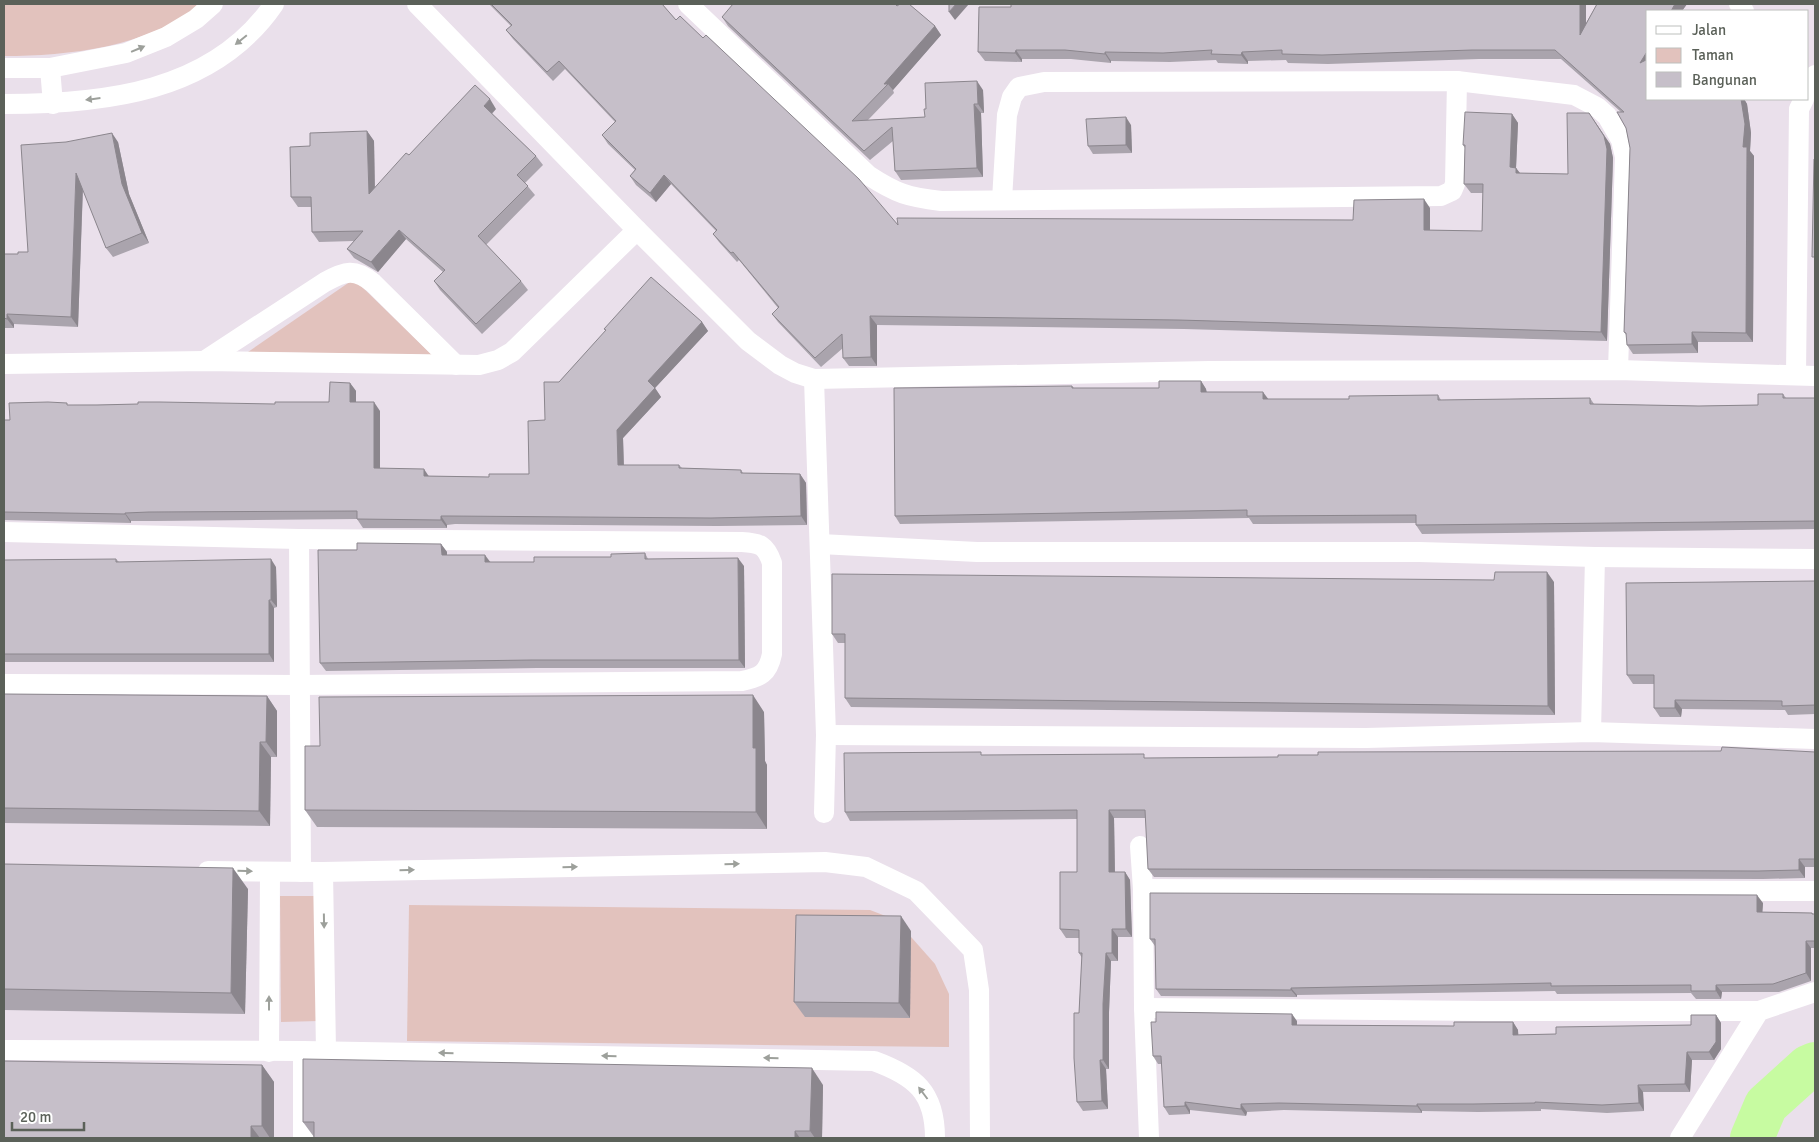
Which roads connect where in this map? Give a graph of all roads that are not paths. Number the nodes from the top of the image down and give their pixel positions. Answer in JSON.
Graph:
{"nodes":[{"id":1,"x":213,"y":4,"type":"edge"},
{"id":2,"x":274,"y":4,"type":"edge"},
{"id":3,"x":417,"y":4,"type":"edge"},
{"id":4,"x":688,"y":4,"type":"edge"},
{"id":5,"x":4,"y":68,"type":"edge"},
{"id":6,"x":50,"y":68,"type":"junction"},
{"id":7,"x":1815,"y":75,"type":"edge"},
{"id":8,"x":1457,"y":81,"type":"junction"},
{"id":9,"x":1809,"y":89,"type":"edge"},
{"id":10,"x":1799,"y":102,"type":"edge"},
{"id":11,"x":4,"y":104,"type":"edge"},
{"id":12,"x":53,"y":104,"type":"junction"},
{"id":13,"x":1002,"y":200,"type":"junction"},
{"id":14,"x":636,"y":230,"type":"junction"},
{"id":15,"x":204,"y":361,"type":"junction"},
{"id":16,"x":4,"y":364,"type":"edge"},
{"id":17,"x":456,"y":365,"type":"junction"},
{"id":18,"x":1618,"y":370,"type":"junction"},
{"id":19,"x":1806,"y":375,"type":"edge"},
{"id":20,"x":814,"y":379,"type":"junction"},
{"id":21,"x":4,"y":532,"type":"edge"},
{"id":22,"x":299,"y":539,"type":"junction"},
{"id":23,"x":820,"y":544,"type":"junction"},
{"id":24,"x":1595,"y":558,"type":"junction"},
{"id":25,"x":1815,"y":560,"type":"edge"},
{"id":26,"x":4,"y":684,"type":"edge"},
{"id":27,"x":300,"y":685,"type":"junction"},
{"id":28,"x":1591,"y":732,"type":"junction"},
{"id":29,"x":826,"y":735,"type":"junction"},
{"id":30,"x":1815,"y":739,"type":"edge"},
{"id":31,"x":824,"y":814,"type":"dead end"},
{"id":32,"x":1140,"y":846,"type":"dead end"},
{"id":33,"x":191,"y":871,"type":"edge"},
{"id":34,"x":270,"y":872,"type":"junction"},
{"id":35,"x":301,"y":872,"type":"junction"},
{"id":36,"x":323,"y":872,"type":"junction"},
{"id":37,"x":1143,"y":888,"type":"junction"},
{"id":38,"x":1815,"y":891,"type":"edge"},
{"id":39,"x":1815,"y":992,"type":"edge"},
{"id":40,"x":1144,"y":1008,"type":"junction"},
{"id":41,"x":1759,"y":1011,"type":"junction"},
{"id":42,"x":4,"y":1050,"type":"edge"},
{"id":43,"x":303,"y":1051,"type":"junction"},
{"id":44,"x":326,"y":1051,"type":"junction"},
{"id":45,"x":269,"y":1052,"type":"junction"},
{"id":46,"x":303,"y":1138,"type":"edge"},
{"id":47,"x":935,"y":1138,"type":"edge"},
{"id":48,"x":980,"y":1138,"type":"edge"},
{"id":49,"x":1149,"y":1138,"type":"edge"},
{"id":50,"x":1680,"y":1138,"type":"edge"}],
"edges":[{"from":6,"to":1,"type":"street","one_way":true},
{"from":2,"to":12,"type":"street","one_way":true},
{"from":3,"to":14,"type":"street"},
{"from":4,"to":13,"type":"street"},
{"from":5,"to":6,"type":"street"},
{"from":6,"to":12,"type":"street"},
{"from":7,"to":9,"type":"street"},
{"from":8,"to":13,"type":"street"},
{"from":8,"to":13,"type":"street"},
{"from":8,"to":18,"type":"street"},
{"from":10,"to":19,"type":"street"},
{"from":11,"to":12,"type":"street"},
{"from":14,"to":17,"type":"street"},
{"from":14,"to":20,"type":"street"},
{"from":15,"to":16,"type":"street"},
{"from":15,"to":17,"type":"street"},
{"from":15,"to":17,"type":"street"},
{"from":18,"to":19,"type":"street"},
{"from":18,"to":20,"type":"street"},
{"from":20,"to":23,"type":"street"},
{"from":21,"to":22,"type":"street"},
{"from":22,"to":27,"type":"street"},
{"from":22,"to":27,"type":"street"},
{"from":23,"to":24,"type":"street"},
{"from":23,"to":29,"type":"street"},
{"from":24,"to":25,"type":"street"},
{"from":24,"to":28,"type":"street"},
{"from":26,"to":27,"type":"street"},
{"from":27,"to":35,"type":"street"},
{"from":28,"to":29,"type":"street"},
{"from":28,"to":30,"type":"street"},
{"from":29,"to":31,"type":"street"},
{"from":32,"to":37,"type":"street"},
{"from":33,"to":34,"type":"street","one_way":true},
{"from":34,"to":35,"type":"street"},
{"from":45,"to":34,"type":"street","one_way":true},
{"from":35,"to":36,"type":"street"},
{"from":36,"to":44,"type":"street","one_way":true},
{"from":36,"to":48,"type":"street","one_way":true},
{"from":37,"to":38,"type":"street"},
{"from":37,"to":40,"type":"street"},
{"from":39,"to":41,"type":"street"},
{"from":40,"to":41,"type":"street"},
{"from":40,"to":49,"type":"street"},
{"from":41,"to":50,"type":"street"},
{"from":42,"to":45,"type":"street"},
{"from":43,"to":44,"type":"street"},
{"from":43,"to":45,"type":"street"},
{"from":43,"to":46,"type":"street"},
{"from":47,"to":44,"type":"street","one_way":true}]}
